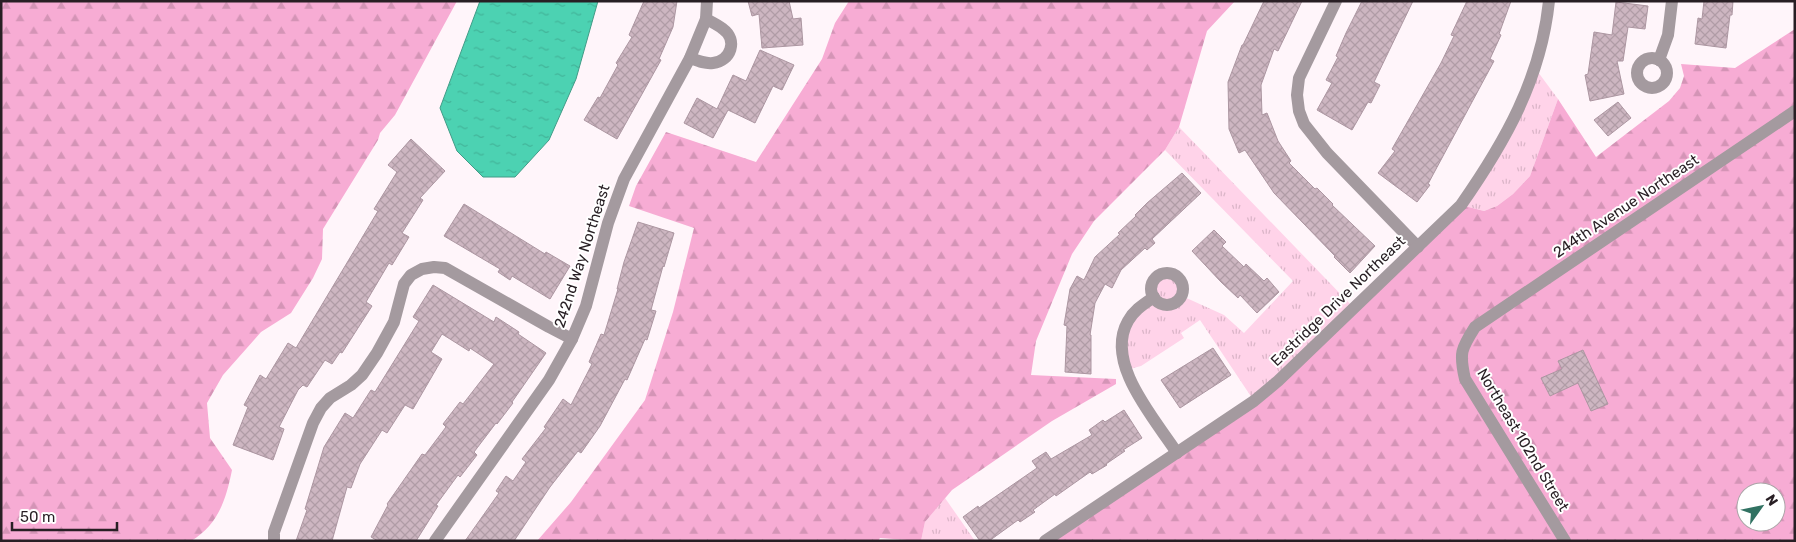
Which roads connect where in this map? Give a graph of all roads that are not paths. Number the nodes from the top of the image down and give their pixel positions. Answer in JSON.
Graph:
{"nodes":[{"id":1,"x":707,"y":1,"type":"edge"},
{"id":2,"x":1336,"y":1,"type":"edge"},
{"id":3,"x":1549,"y":1,"type":"edge"},
{"id":4,"x":1672,"y":1,"type":"edge"},
{"id":5,"x":706,"y":19,"type":"junction"},
{"id":6,"x":690,"y":58,"type":"junction"},
{"id":7,"x":1659,"y":60,"type":"dead end"},
{"id":8,"x":1795,"y":111,"type":"edge"},
{"id":9,"x":1418,"y":247,"type":"junction"},
{"id":10,"x":1154,"y":297,"type":"dead end"},
{"id":11,"x":1475,"y":327,"type":"joint"},
{"id":12,"x":572,"y":338,"type":"junction"},
{"id":13,"x":1177,"y":453,"type":"junction"},
{"id":14,"x":274,"y":541,"type":"edge"},
{"id":15,"x":435,"y":541,"type":"edge"},
{"id":16,"x":1045,"y":541,"type":"edge"},
{"id":17,"x":1565,"y":541,"type":"edge"}],
"edges":[{"from":1,"to":5,"type":"street","name":"242nd Way Northeast"},
{"from":2,"to":9,"type":"street"},
{"from":3,"to":9,"type":"street","name":"Eastridge Drive Northeast"},
{"from":4,"to":7,"type":"street"},
{"from":5,"to":6,"type":"street","name":"242nd Way Northeast"},
{"from":5,"to":6,"type":"street"},
{"from":6,"to":12,"type":"street","name":"242nd Way Northeast"},
{"from":8,"to":11,"type":"street","name":"244th Avenue Northeast"},
{"from":9,"to":13,"type":"street","name":"Eastridge Drive Northeast"},
{"from":10,"to":13,"type":"street"},
{"from":11,"to":17,"type":"street","name":"Northeast 102nd Street"},
{"from":12,"to":14,"type":"street"},
{"from":12,"to":15,"type":"street","name":"242nd Way Northeast"},
{"from":13,"to":16,"type":"street","name":"Eastridge Drive Northeast"}]}
